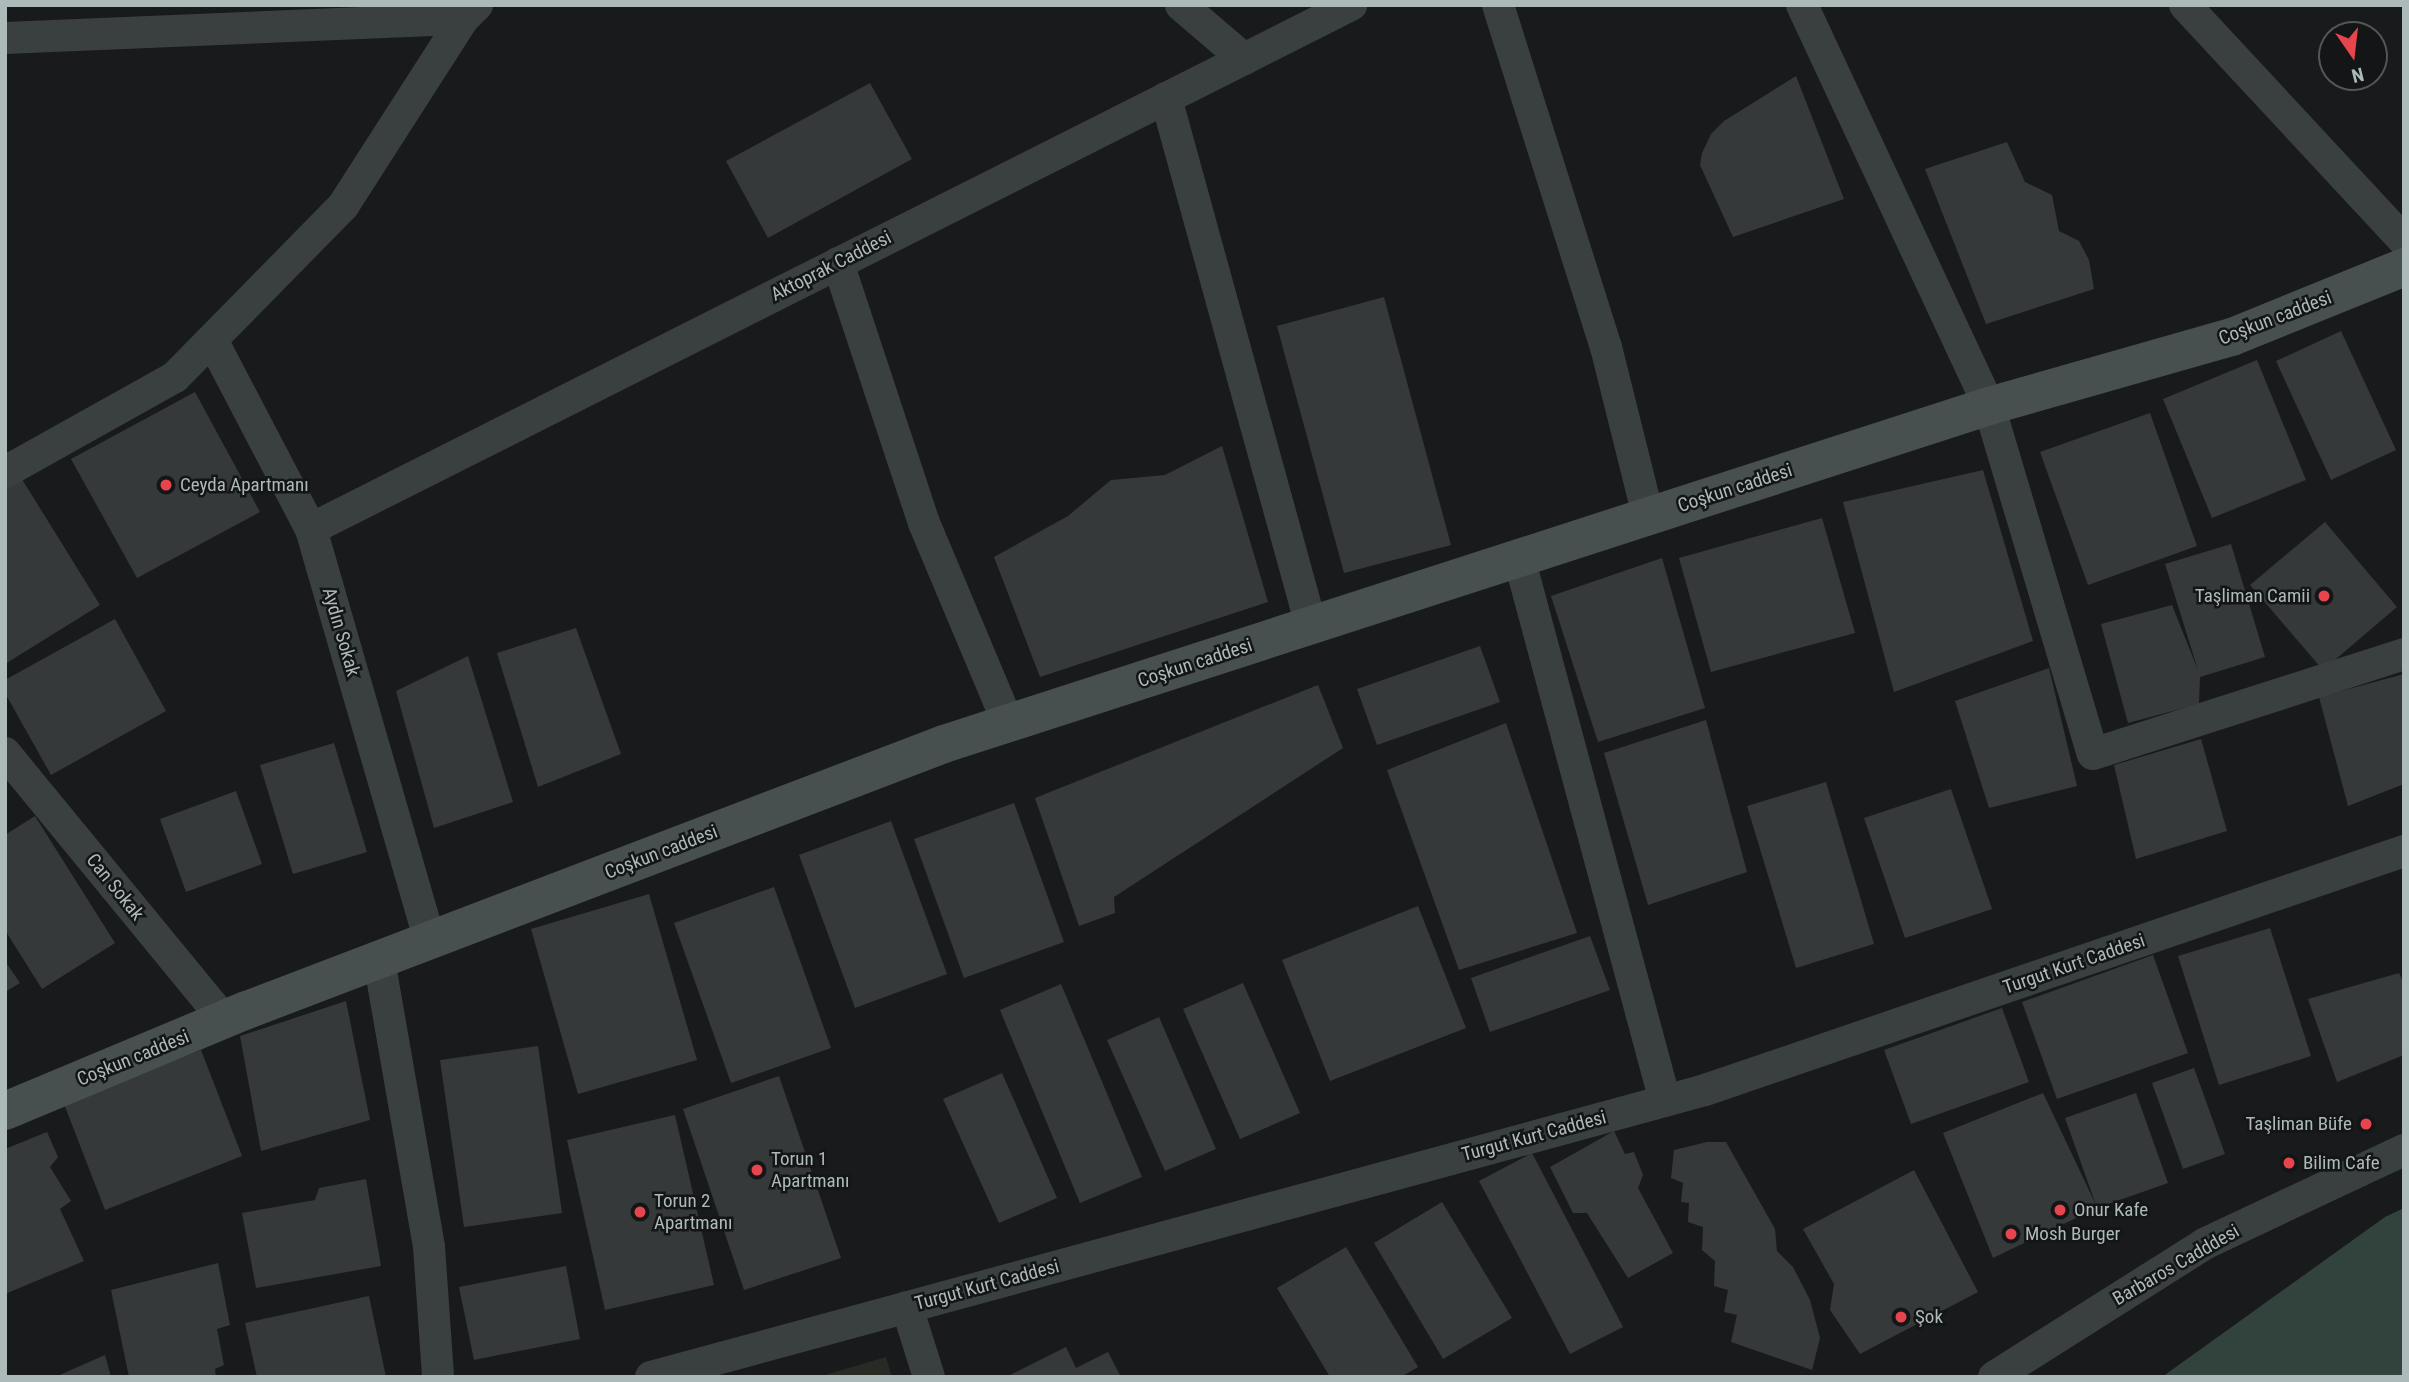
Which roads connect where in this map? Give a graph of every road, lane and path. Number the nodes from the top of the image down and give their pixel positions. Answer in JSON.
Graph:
{"nodes":[{"id":1,"x":1181,"y":5,"type":"edge"},
{"id":2,"x":1351,"y":5,"type":"edge"},
{"id":3,"x":1498,"y":5,"type":"edge"},
{"id":4,"x":1802,"y":5,"type":"edge"},
{"id":5,"x":2185,"y":5,"type":"edge"},
{"id":6,"x":470,"y":12,"type":"edge"},
{"id":7,"x":5,"y":38,"type":"edge"},
{"id":8,"x":1244,"y":59,"type":"junction"},
{"id":9,"x":1166,"y":98,"type":"junction"},
{"id":10,"x":2404,"y":241,"type":"edge"},
{"id":11,"x":838,"y":263,"type":"junction"},
{"id":12,"x":2404,"y":267,"type":"edge"},
{"id":13,"x":212,"y":340,"type":"junction"},
{"id":14,"x":1989,"y":406,"type":"junction"},
{"id":15,"x":5,"y":472,"type":"edge"},
{"id":16,"x":1648,"y":516,"type":"junction"},
{"id":17,"x":311,"y":529,"type":"junction"},
{"id":18,"x":1519,"y":558,"type":"junction"},
{"id":19,"x":1311,"y":625,"type":"junction"},
{"id":20,"x":2404,"y":654,"type":"edge"},
{"id":21,"x":1008,"y":723,"type":"junction"},
{"id":22,"x":5,"y":753,"type":"edge"},
{"id":23,"x":2404,"y":851,"type":"edge"},
{"id":24,"x":430,"y":941,"type":"junction"},
{"id":25,"x":379,"y":960,"type":"junction"},
{"id":26,"x":224,"y":1020,"type":"junction"},
{"id":27,"x":1665,"y":1101,"type":"junction"},
{"id":28,"x":5,"y":1111,"type":"edge"},
{"id":29,"x":2404,"y":1150,"type":"edge"},
{"id":30,"x":906,"y":1307,"type":"junction"},
{"id":31,"x":438,"y":1377,"type":"edge"},
{"id":32,"x":651,"y":1377,"type":"edge"},
{"id":33,"x":929,"y":1377,"type":"edge"},
{"id":34,"x":1994,"y":1377,"type":"edge"}],
"edges":[{"from":1,"to":8,"type":"street"},
{"from":2,"to":8,"type":"street","name":"Aktoprak Caddesi"},
{"from":3,"to":16,"type":"street"},
{"from":4,"to":14,"type":"street"},
{"from":5,"to":10,"type":"street"},
{"from":6,"to":7,"type":"street"},
{"from":6,"to":13,"type":"street"},
{"from":8,"to":9,"type":"street","name":"Aktoprak Caddesi"},
{"from":9,"to":11,"type":"street","name":"Aktoprak Caddesi"},
{"from":9,"to":19,"type":"street"},
{"from":11,"to":17,"type":"street","name":"Aktoprak Caddesi"},
{"from":11,"to":21,"type":"street"},
{"from":12,"to":14,"type":"street","name":"Coşkun caddesi"},
{"from":13,"to":15,"type":"street"},
{"from":13,"to":17,"type":"street","name":"Aydın Sokak"},
{"from":14,"to":16,"type":"street","name":"Coşkun caddesi"},
{"from":14,"to":20,"type":"street"},
{"from":16,"to":18,"type":"street","name":"Coşkun caddesi"},
{"from":17,"to":24,"type":"street","name":"Aydın Sokak"},
{"from":18,"to":19,"type":"street","name":"Coşkun caddesi"},
{"from":18,"to":27,"type":"street"},
{"from":19,"to":21,"type":"street","name":"Coşkun caddesi"},
{"from":21,"to":24,"type":"street","name":"Coşkun caddesi"},
{"from":22,"to":26,"type":"street","name":"Can Sokak"},
{"from":23,"to":27,"type":"street","name":"Turgut Kurt Caddesi"},
{"from":24,"to":25,"type":"street","name":"Coşkun caddesi"},
{"from":25,"to":26,"type":"street","name":"Coşkun caddesi"},
{"from":25,"to":31,"type":"street"},
{"from":26,"to":28,"type":"street","name":"Coşkun caddesi"},
{"from":27,"to":30,"type":"street","name":"Turgut Kurt Caddesi"},
{"from":29,"to":34,"type":"street","name":"Barbaros Cadddesi"},
{"from":30,"to":32,"type":"street","name":"Turgut Kurt Caddesi"},
{"from":30,"to":33,"type":"street"}]}
